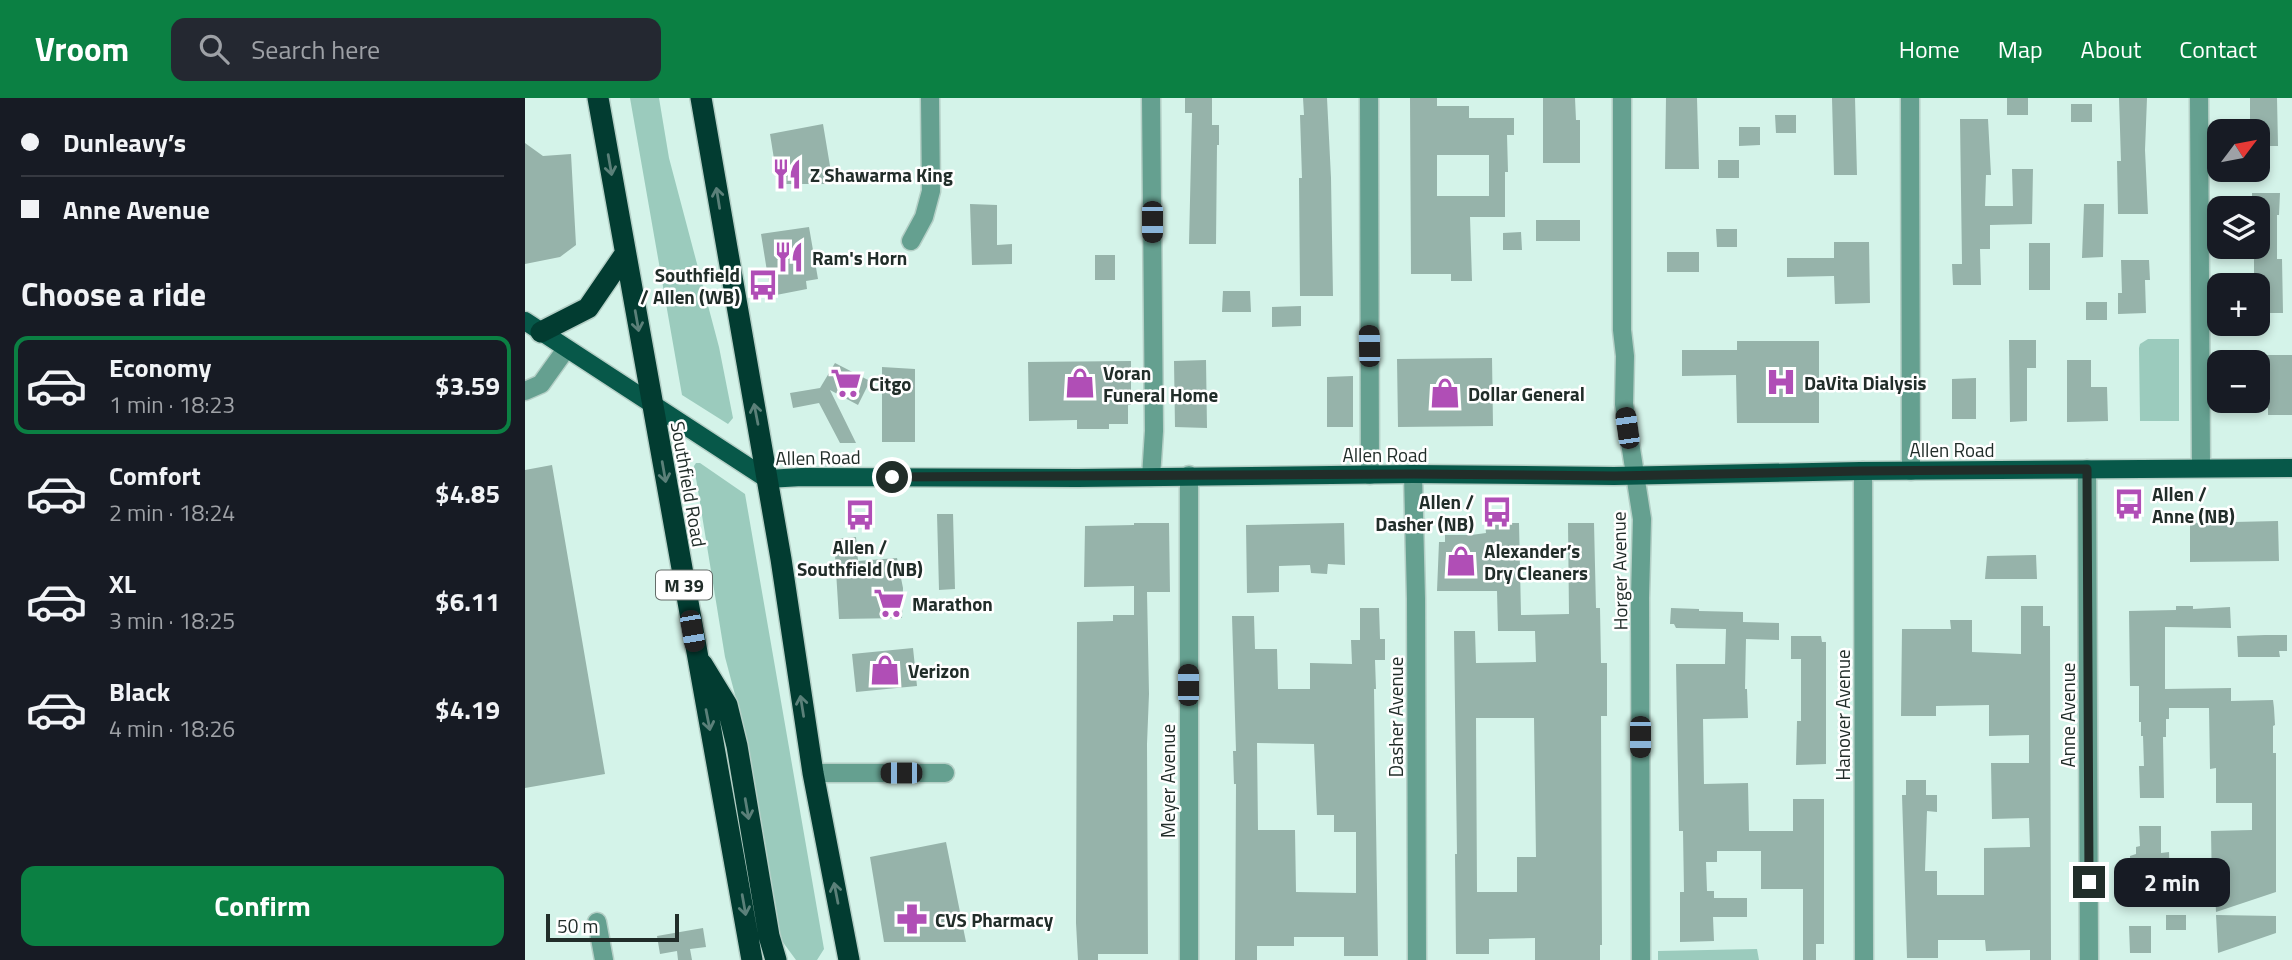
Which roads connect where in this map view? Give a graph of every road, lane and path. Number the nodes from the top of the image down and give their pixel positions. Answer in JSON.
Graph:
{"nodes":[{"id":1,"x":598,"y":98,"type":"edge"},
{"id":2,"x":701,"y":98,"type":"edge"},
{"id":3,"x":930,"y":98,"type":"edge"},
{"id":4,"x":1151,"y":98,"type":"edge"},
{"id":5,"x":1369,"y":98,"type":"edge"},
{"id":6,"x":1622,"y":98,"type":"edge"},
{"id":7,"x":1910,"y":98,"type":"edge"},
{"id":8,"x":2199,"y":98,"type":"edge"},
{"id":9,"x":911,"y":241,"type":"dead end"},
{"id":10,"x":625,"y":254,"type":"junction"},
{"id":11,"x":533,"y":326,"type":"edge"},
{"id":12,"x":566,"y":349,"type":"junction"},
{"id":13,"x":525,"y":391,"type":"edge"},
{"id":14,"x":652,"y":405,"type":"junction"},
{"id":15,"x":2201,"y":468,"type":"junction"},
{"id":16,"x":2292,"y":468,"type":"edge"},
{"id":17,"x":2087,"y":469,"type":"junction"},
{"id":18,"x":1863,"y":471,"type":"junction"},
{"id":19,"x":1912,"y":471,"type":"junction"},
{"id":20,"x":1413,"y":474,"type":"junction"},
{"id":21,"x":1189,"y":475,"type":"junction"},
{"id":22,"x":1370,"y":475,"type":"junction"},
{"id":23,"x":1634,"y":476,"type":"junction"},
{"id":24,"x":1151,"y":477,"type":"junction"},
{"id":25,"x":767,"y":479,"type":"junction"},
{"id":26,"x":696,"y":653,"type":"junction"},
{"id":27,"x":813,"y":773,"type":"junction"},
{"id":28,"x":945,"y":773,"type":"dead end"},
{"id":29,"x":597,"y":922,"type":"dead end"},
{"id":30,"x":604,"y":960,"type":"edge"},
{"id":31,"x":753,"y":960,"type":"edge"},
{"id":32,"x":776,"y":960,"type":"edge"},
{"id":33,"x":849,"y":960,"type":"edge"},
{"id":34,"x":1189,"y":960,"type":"edge"},
{"id":35,"x":1417,"y":960,"type":"edge"},
{"id":36,"x":1641,"y":960,"type":"edge"},
{"id":37,"x":1864,"y":960,"type":"edge"},
{"id":38,"x":2089,"y":960,"type":"edge"}],
"edges":[{"from":1,"to":10,"type":"highway","name":"Southfield Road","number":"M 39","one_way":true},
{"from":25,"to":2,"type":"highway","one_way":true},
{"from":3,"to":9,"type":"street"},
{"from":4,"to":24,"type":"street"},
{"from":5,"to":22,"type":"street"},
{"from":6,"to":23,"type":"street","name":"Horger Avenue"},
{"from":7,"to":19,"type":"street"},
{"from":8,"to":15,"type":"street"},
{"from":10,"to":11,"type":"highway"},
{"from":10,"to":14,"type":"highway","name":"Southfield Road","number":"M 39","one_way":true},
{"from":11,"to":12,"type":"main road","name":"Allen Road"},
{"from":12,"to":13,"type":"street"},
{"from":12,"to":14,"type":"main road","name":"Allen Road"},
{"from":14,"to":25,"type":"main road","name":"Allen Road"},
{"from":14,"to":26,"type":"highway","name":"Southfield Road","number":"M 39","one_way":true},
{"from":15,"to":16,"type":"main road","name":"Allen Road"},
{"from":15,"to":17,"type":"main road","name":"Allen Road"},
{"from":17,"to":19,"type":"main road","name":"Allen Road"},
{"from":17,"to":38,"type":"street","name":"Anne Avenue"},
{"from":18,"to":19,"type":"main road","name":"Allen Road"},
{"from":18,"to":23,"type":"main road","name":"Allen Road"},
{"from":18,"to":37,"type":"street","name":"Hanover Avenue"},
{"from":20,"to":22,"type":"main road","name":"Allen Road"},
{"from":20,"to":23,"type":"main road","name":"Allen Road"},
{"from":20,"to":35,"type":"street","name":"Dasher Avenue"},
{"from":21,"to":22,"type":"main road","name":"Allen Road"},
{"from":21,"to":24,"type":"main road","name":"Allen Road"},
{"from":21,"to":34,"type":"street","name":"Meyer Avenue"},
{"from":23,"to":36,"type":"street","name":"Horger Avenue"},
{"from":24,"to":25,"type":"main road","name":"Allen Road"},
{"from":27,"to":25,"type":"highway","one_way":true},
{"from":26,"to":31,"type":"highway","name":"Southfield Road","number":"M 39","one_way":true},
{"from":26,"to":32,"type":"highway","one_way":true},
{"from":27,"to":28,"type":"street"},
{"from":33,"to":27,"type":"highway","one_way":true},
{"from":29,"to":30,"type":"street"}]}
